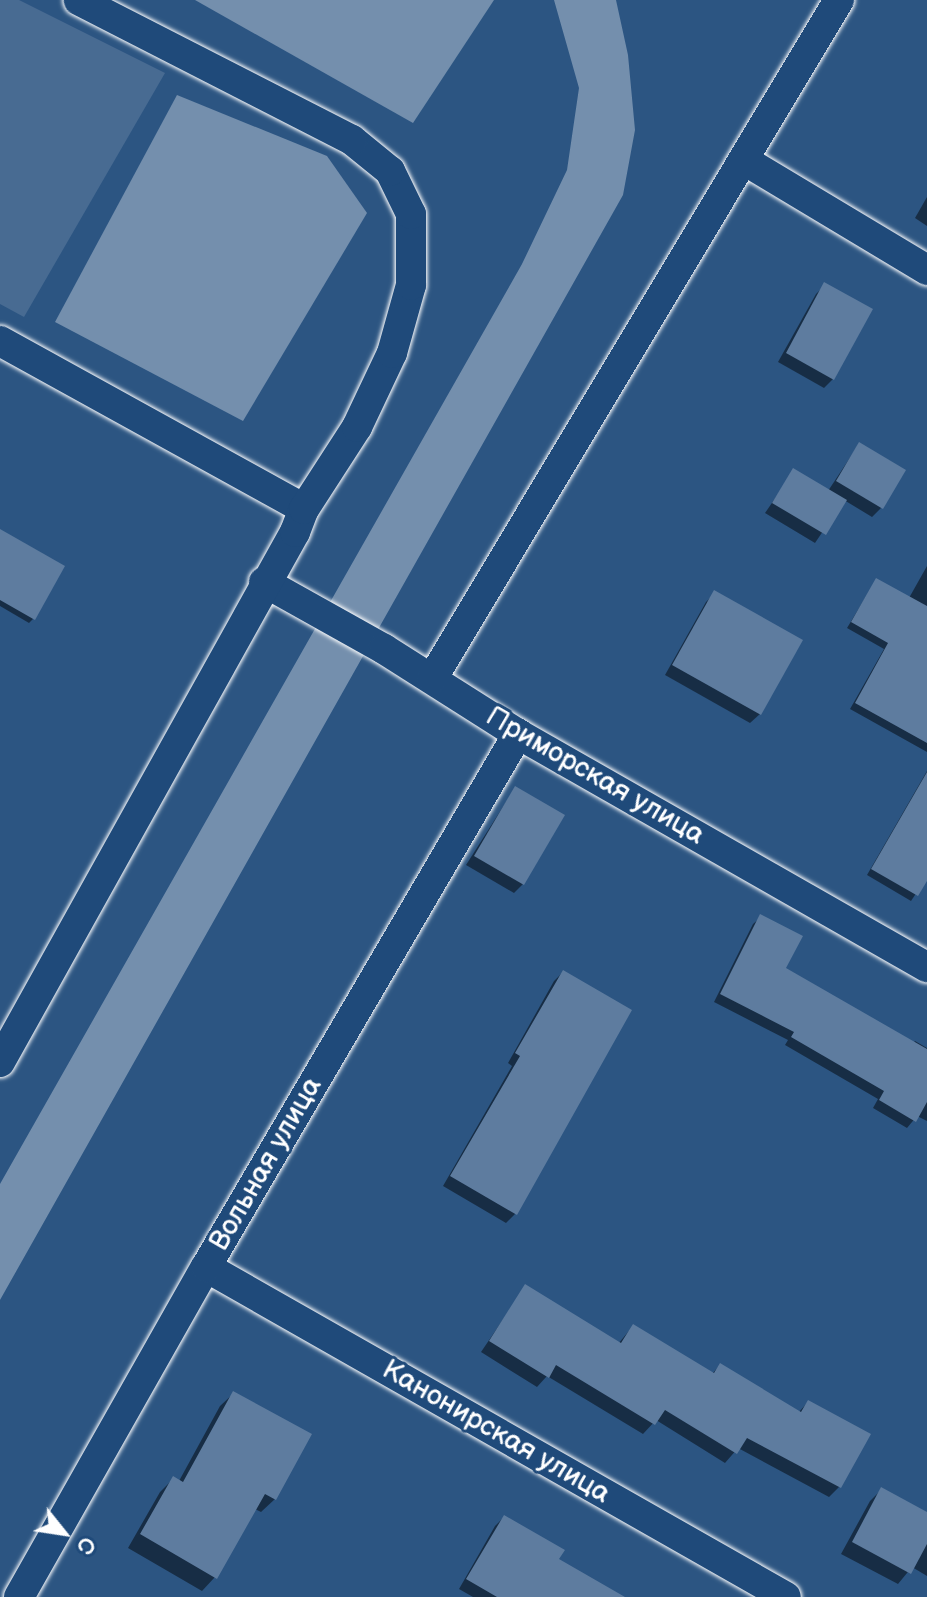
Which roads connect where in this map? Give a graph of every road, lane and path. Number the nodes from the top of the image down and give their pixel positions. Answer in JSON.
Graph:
{"nodes":[{"id":1,"x":79,"y":0,"type":"edge"},
{"id":2,"x":839,"y":0,"type":"edge"},
{"id":3,"x":744,"y":160,"type":"junction"},
{"id":4,"x":927,"y":270,"type":"edge"},
{"id":5,"x":0,"y":341,"type":"edge"},
{"id":6,"x":304,"y":509,"type":"junction"},
{"id":7,"x":264,"y":582,"type":"junction"},
{"id":8,"x":432,"y":679,"type":"junction"},
{"id":9,"x":518,"y":734,"type":"junction"},
{"id":10,"x":927,"y":967,"type":"edge"},
{"id":11,"x":0,"y":1062,"type":"edge"},
{"id":12,"x":206,"y":1267,"type":"junction"},
{"id":13,"x":19,"y":1597,"type":"edge"},
{"id":14,"x":786,"y":1597,"type":"edge"}],
"edges":[{"from":1,"to":6,"type":"street"},
{"from":2,"to":3,"type":"street"},
{"from":3,"to":4,"type":"street"},
{"from":3,"to":8,"type":"street"},
{"from":5,"to":6,"type":"street"},
{"from":6,"to":7,"type":"street"},
{"from":7,"to":8,"type":"street","name":"Приморская улица"},
{"from":7,"to":11,"type":"street"},
{"from":8,"to":9,"type":"street","name":"Приморская улица"},
{"from":9,"to":10,"type":"street","name":"Приморская улица"},
{"from":9,"to":12,"type":"street","name":"Вольная улица"},
{"from":12,"to":13,"type":"street","name":"Вольная улица"},
{"from":12,"to":14,"type":"street","name":"Канонирская улица"}]}
